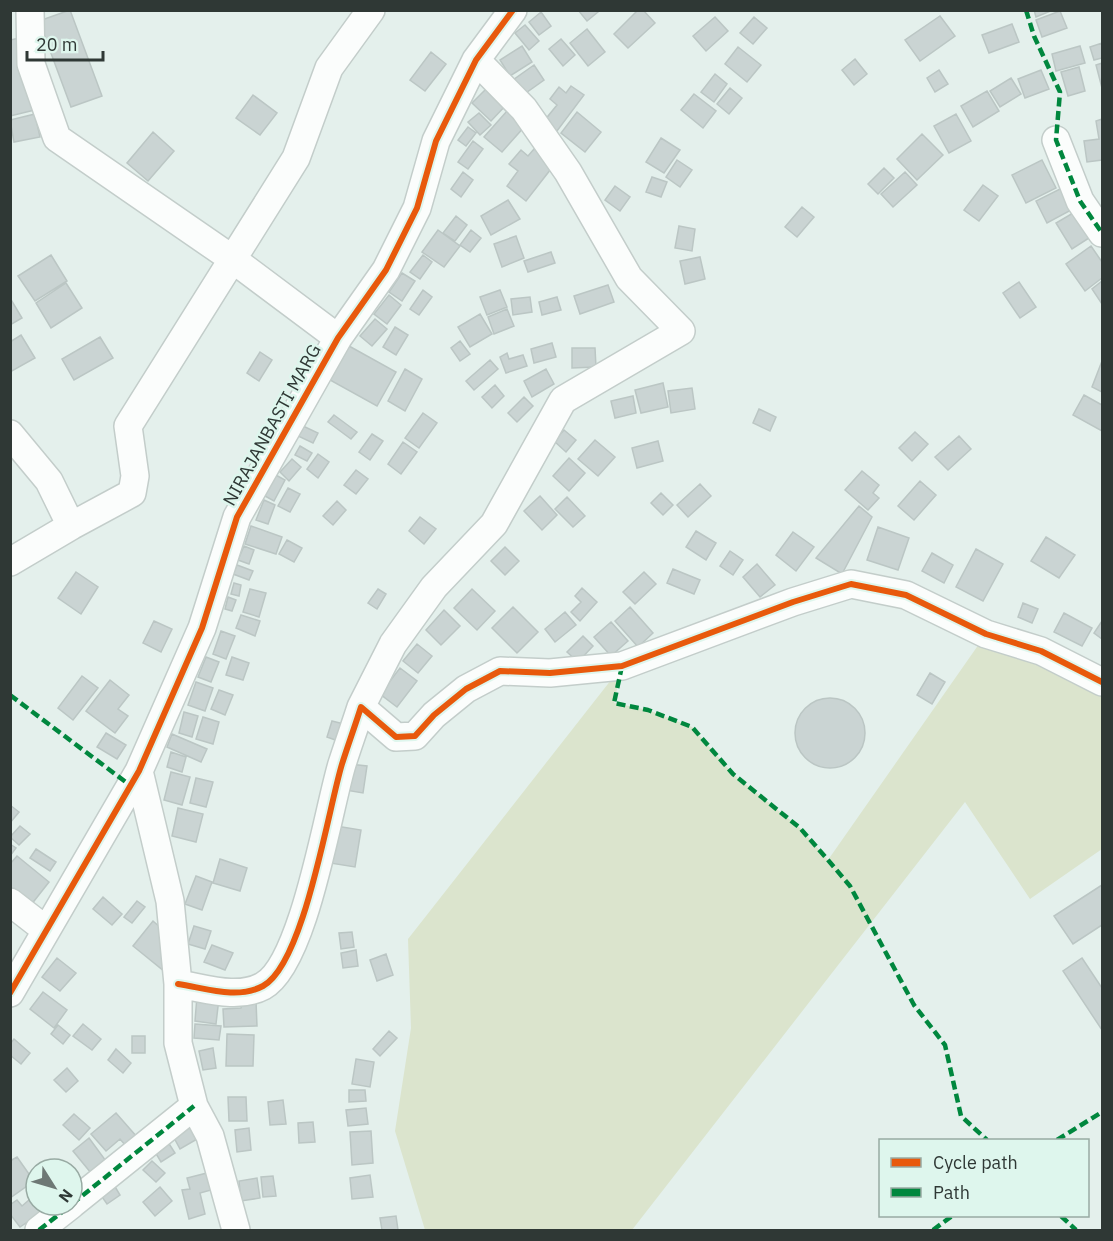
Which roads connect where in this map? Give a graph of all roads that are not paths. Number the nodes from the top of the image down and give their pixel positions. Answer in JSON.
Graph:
{"nodes":[{"id":1,"x":17,"y":10,"type":"edge"},
{"id":2,"x":30,"y":10,"type":"edge"},
{"id":3,"x":371,"y":10,"type":"edge"},
{"id":4,"x":513,"y":10,"type":"edge"},
{"id":5,"x":10,"y":15,"type":"edge"},
{"id":6,"x":476,"y":60,"type":"junction"},
{"id":7,"x":1056,"y":140,"type":"dead end"},
{"id":8,"x":1102,"y":233,"type":"edge"},
{"id":9,"x":231,"y":258,"type":"junction"},
{"id":10,"x":338,"y":338,"type":"junction"},
{"id":11,"x":10,"y":434,"type":"edge"},
{"id":12,"x":71,"y":526,"type":"junction"},
{"id":13,"x":11,"y":561,"type":"edge"},
{"id":14,"x":1102,"y":682,"type":"edge"},
{"id":15,"x":362,"y":707,"type":"junction"},
{"id":16,"x":139,"y":771,"type":"junction"},
{"id":17,"x":10,"y":902,"type":"edge"},
{"id":18,"x":45,"y":930,"type":"junction"},
{"id":19,"x":178,"y":984,"type":"junction"},
{"id":20,"x":10,"y":993,"type":"edge"},
{"id":21,"x":194,"y":1106,"type":"junction"},
{"id":22,"x":84,"y":1194,"type":"edge"},
{"id":23,"x":55,"y":1217,"type":"edge"},
{"id":24,"x":39,"y":1230,"type":"edge"},
{"id":25,"x":236,"y":1230,"type":"edge"}],
"edges":[{"from":1,"to":5,"type":"street"},
{"from":2,"to":9,"type":"street"},
{"from":3,"to":9,"type":"street"},
{"from":4,"to":6,"type":"street","name":"NIRAJANBASTI MARG"},
{"from":6,"to":10,"type":"street","name":"NIRAJANBASTI MARG"},
{"from":6,"to":15,"type":"street"},
{"from":7,"to":8,"type":"street"},
{"from":9,"to":10,"type":"street"},
{"from":9,"to":12,"type":"street"},
{"from":10,"to":16,"type":"street","name":"NIRAJANBASTI MARG"},
{"from":11,"to":12,"type":"street"},
{"from":12,"to":13,"type":"street"},
{"from":14,"to":15,"type":"street"},
{"from":15,"to":19,"type":"street"},
{"from":16,"to":18,"type":"street","name":"NIRAJANBASTI MARG"},
{"from":16,"to":19,"type":"street"},
{"from":17,"to":18,"type":"street"},
{"from":18,"to":20,"type":"street","name":"NIRAJANBASTI MARG"},
{"from":19,"to":21,"type":"street"},
{"from":21,"to":22,"type":"street"},
{"from":21,"to":25,"type":"street"},
{"from":23,"to":24,"type":"street"}]}
